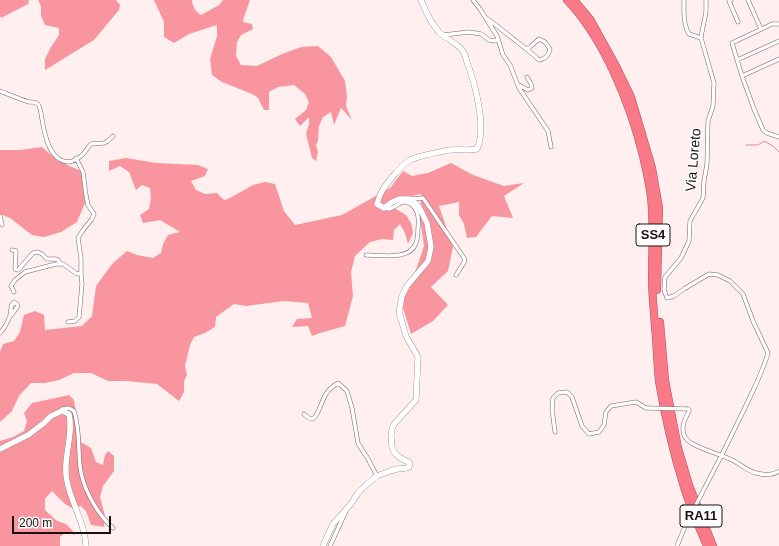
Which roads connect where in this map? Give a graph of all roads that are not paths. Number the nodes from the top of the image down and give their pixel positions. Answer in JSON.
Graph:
{"nodes":[{"id":1,"x":421,"y":0,"type":"edge"},
{"id":2,"x":473,"y":0,"type":"edge"},
{"id":3,"x":567,"y":0,"type":"edge"},
{"id":4,"x":574,"y":0,"type":"edge"},
{"id":5,"x":684,"y":0,"type":"edge"},
{"id":6,"x":706,"y":0,"type":"edge"},
{"id":7,"x":731,"y":0,"type":"edge"},
{"id":8,"x":748,"y":0,"type":"edge"},
{"id":9,"x":485,"y":17,"type":"junction"},
{"id":10,"x":738,"y":22,"type":"dead end"},
{"id":11,"x":779,"y":24,"type":"edge"},
{"id":12,"x":761,"y":29,"type":"junction"},
{"id":13,"x":442,"y":35,"type":"junction"},
{"id":14,"x":702,"y":38,"type":"junction"},
{"id":15,"x":498,"y":39,"type":"junction"},
{"id":16,"x":779,"y":41,"type":"edge"},
{"id":17,"x":527,"y":49,"type":"junction"},
{"id":18,"x":779,"y":59,"type":"edge"},
{"id":19,"x":737,"y":60,"type":"junction"},
{"id":20,"x":742,"y":76,"type":"junction"},
{"id":21,"x":527,"y":77,"type":"dead end"},
{"id":22,"x":519,"y":85,"type":"junction"},
{"id":23,"x":0,"y":91,"type":"edge"},
{"id":24,"x":113,"y":136,"type":"dead end"},
{"id":25,"x":779,"y":137,"type":"edge"},
{"id":26,"x":551,"y":147,"type":"dead end"},
{"id":27,"x":76,"y":158,"type":"junction"},
{"id":28,"x":410,"y":199,"type":"junction"},
{"id":29,"x":384,"y":208,"type":"junction"},
{"id":30,"x":0,"y":216,"type":"edge"},
{"id":31,"x":2,"y":225,"type":"dead end"},
{"id":32,"x":12,"y":250,"type":"dead end"},
{"id":33,"x":366,"y":255,"type":"dead end"},
{"id":34,"x":61,"y":264,"type":"junction"},
{"id":35,"x":81,"y":272,"type":"junction"},
{"id":36,"x":456,"y":275,"type":"dead end"},
{"id":37,"x":14,"y":292,"type":"dead end"},
{"id":38,"x":10,"y":317,"type":"dead end"},
{"id":39,"x":68,"y":322,"type":"dead end"},
{"id":40,"x":0,"y":333,"type":"edge"},
{"id":41,"x":62,"y":411,"type":"junction"},
{"id":42,"x":304,"y":414,"type":"dead end"},
{"id":43,"x":555,"y":432,"type":"dead end"},
{"id":44,"x":0,"y":449,"type":"edge"},
{"id":45,"x":721,"y":456,"type":"junction"},
{"id":46,"x":779,"y":471,"type":"edge"},
{"id":47,"x":378,"y":476,"type":"junction"},
{"id":48,"x":687,"y":486,"type":"junction"},
{"id":49,"x":350,"y":505,"type":"junction"},
{"id":50,"x":112,"y":528,"type":"dead end"},
{"id":51,"x":86,"y":546,"type":"edge"},
{"id":52,"x":323,"y":546,"type":"edge"},
{"id":53,"x":330,"y":546,"type":"edge"},
{"id":54,"x":677,"y":546,"type":"edge"},
{"id":55,"x":707,"y":546,"type":"edge"},
{"id":56,"x":713,"y":546,"type":"edge"}],
"edges":[{"from":1,"to":13,"type":"street"},
{"from":2,"to":9,"type":"street"},
{"from":3,"to":48,"type":"highway","number":"SS4"},
{"from":4,"to":48,"type":"highway","number":"SS4"},
{"from":5,"to":14,"type":"street"},
{"from":6,"to":14,"type":"street","name":"Via Loreto"},
{"from":7,"to":10,"type":"street"},
{"from":8,"to":12,"type":"street"},
{"from":9,"to":15,"type":"street"},
{"from":9,"to":17,"type":"street"},
{"from":11,"to":12,"type":"street"},
{"from":12,"to":19,"type":"street"},
{"from":13,"to":15,"type":"street"},
{"from":13,"to":29,"type":"street"},
{"from":14,"to":45,"type":"street","name":"Via Loreto"},
{"from":15,"to":22,"type":"street"},
{"from":16,"to":19,"type":"street"},
{"from":17,"to":17,"type":"street"},
{"from":18,"to":20,"type":"street"},
{"from":19,"to":20,"type":"street"},
{"from":20,"to":25,"type":"street"},
{"from":21,"to":22,"type":"street"},
{"from":22,"to":26,"type":"street"},
{"from":23,"to":27,"type":"street"},
{"from":24,"to":27,"type":"street"},
{"from":27,"to":35,"type":"street"},
{"from":28,"to":29,"type":"street"},
{"from":28,"to":36,"type":"street"},
{"from":28,"to":47,"type":"street"},
{"from":29,"to":33,"type":"street"},
{"from":30,"to":31,"type":"street"},
{"from":32,"to":34,"type":"street"},
{"from":34,"to":35,"type":"street"},
{"from":34,"to":37,"type":"street"},
{"from":35,"to":39,"type":"street"},
{"from":38,"to":40,"type":"street"},
{"from":41,"to":44,"type":"street"},
{"from":41,"to":50,"type":"street"},
{"from":41,"to":51,"type":"street"},
{"from":42,"to":47,"type":"street"},
{"from":43,"to":45,"type":"street","bridge":true},
{"from":45,"to":46,"type":"street"},
{"from":45,"to":54,"type":"street","name":"Via Loreto","bridge":true},
{"from":47,"to":49,"type":"street"},
{"from":48,"to":55,"type":"highway","number":"RA11"},
{"from":48,"to":56,"type":"highway","number":"RA11"},
{"from":49,"to":52,"type":"street"},
{"from":49,"to":53,"type":"street"}]}
